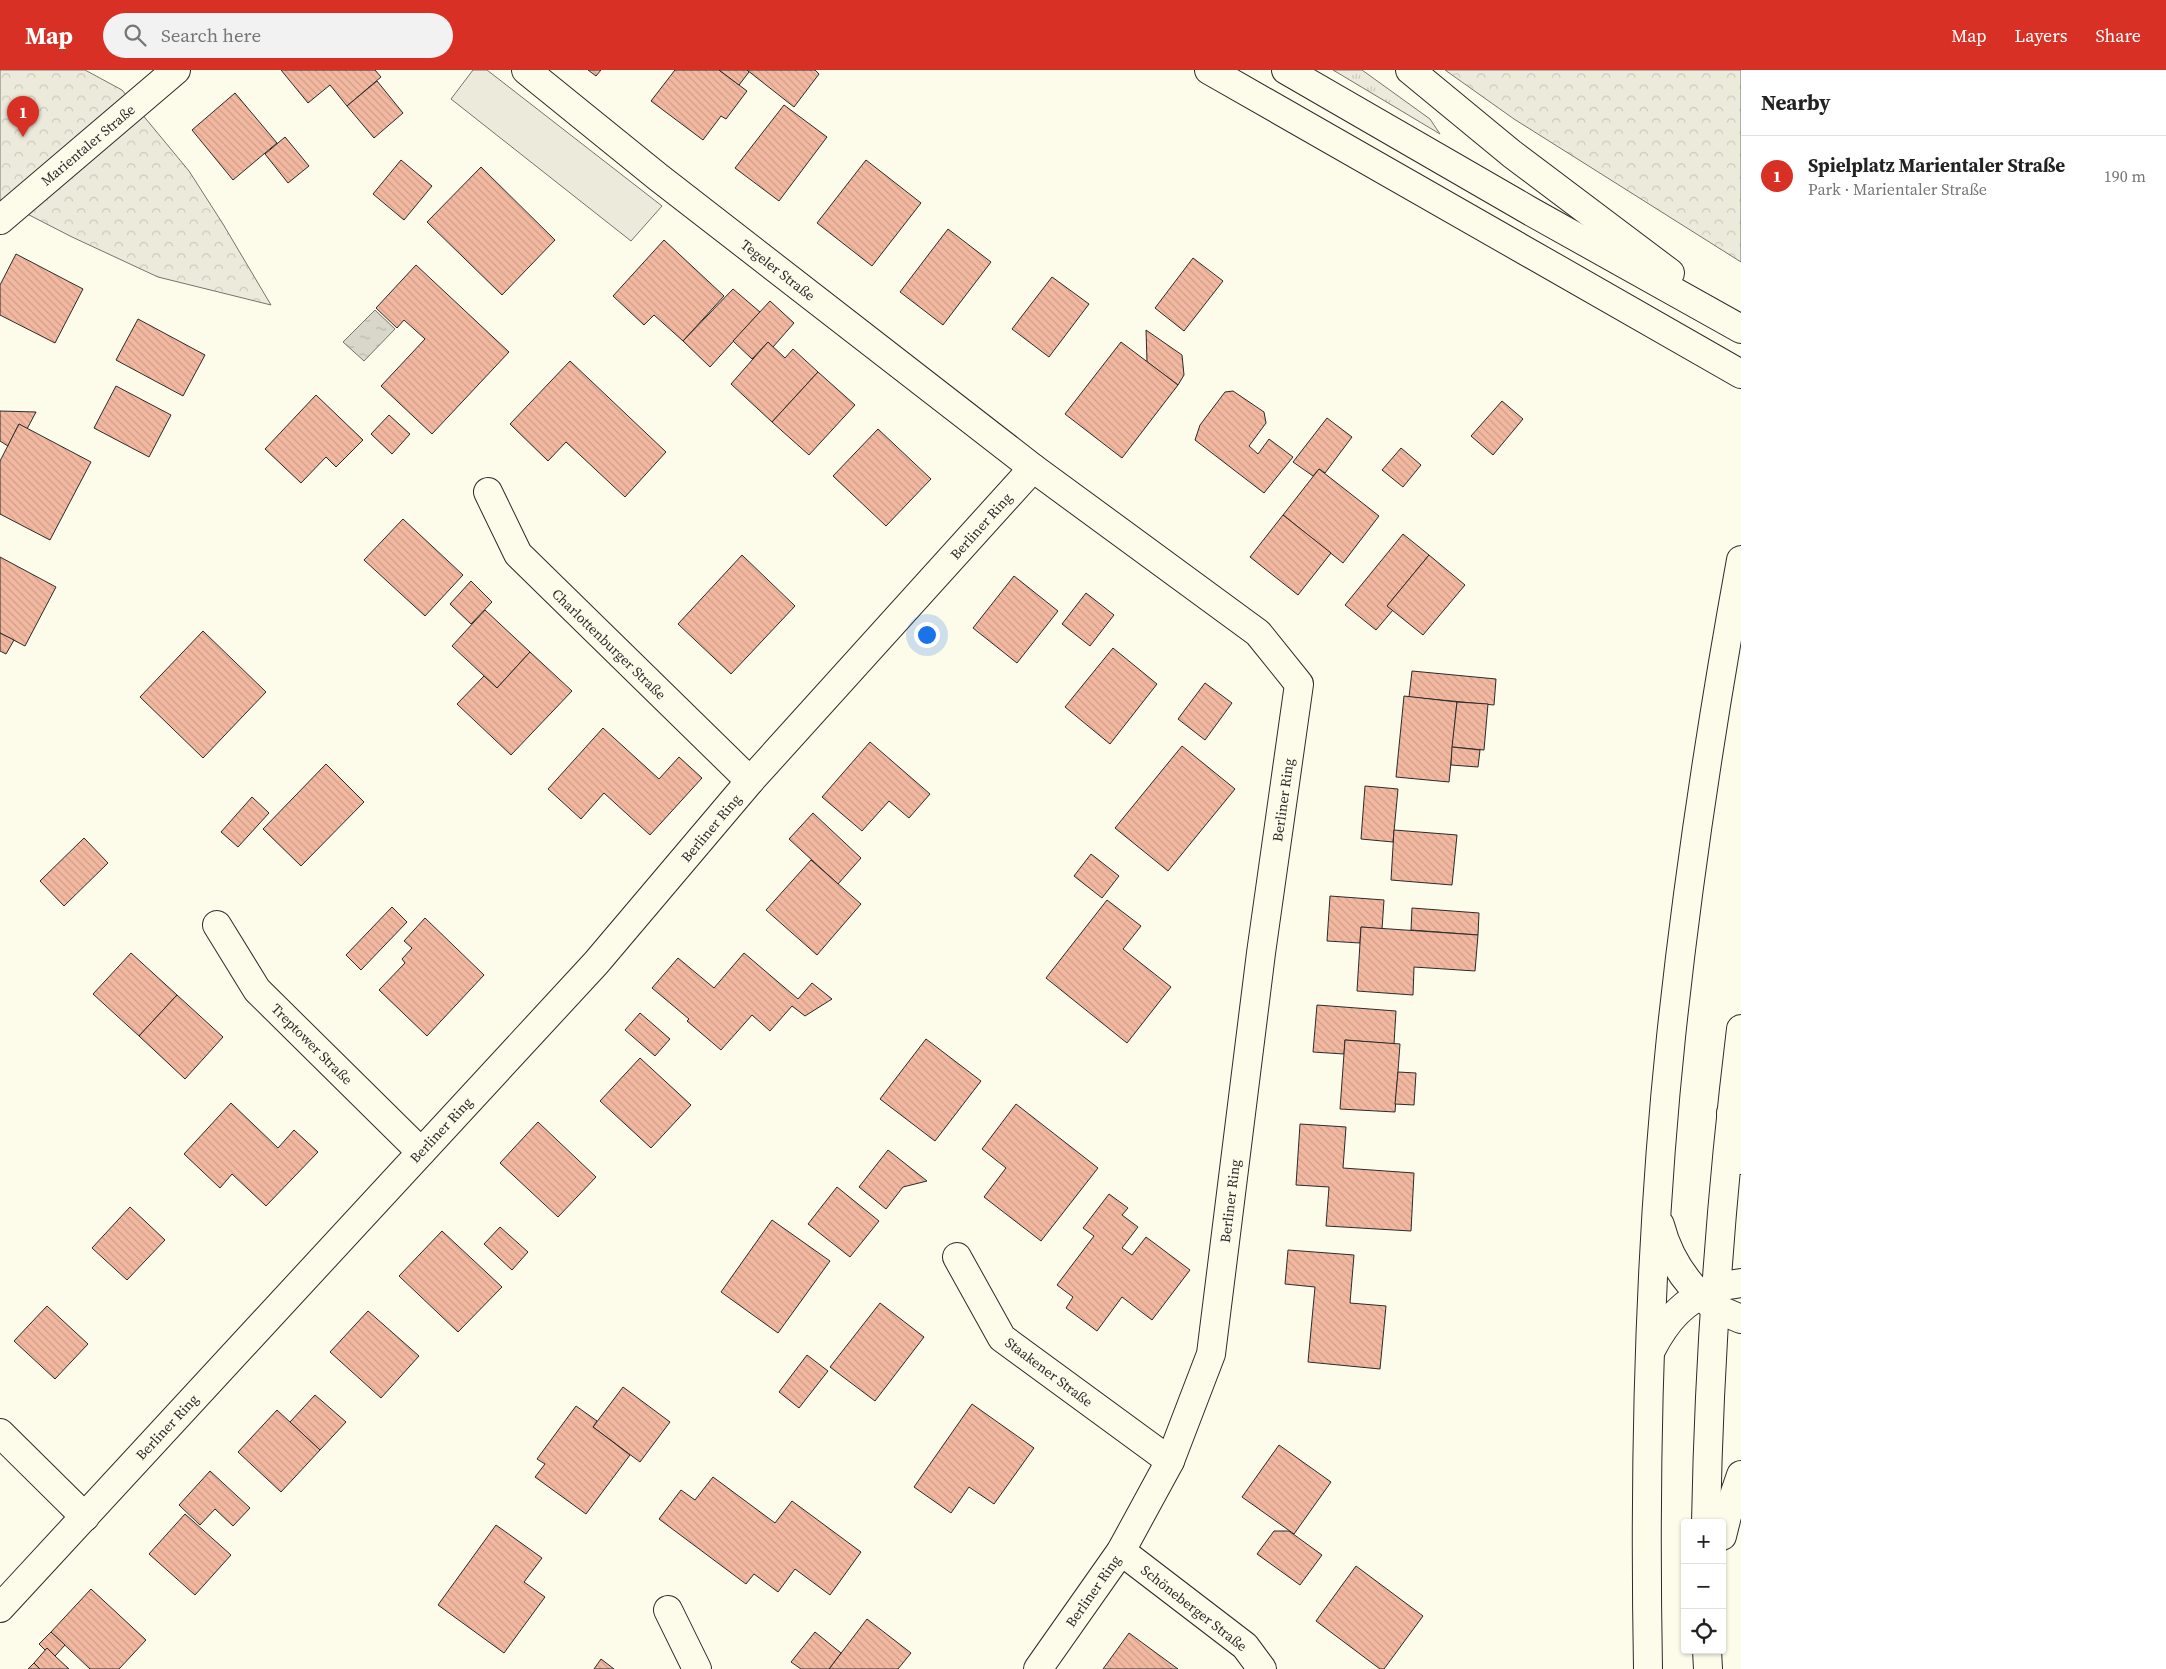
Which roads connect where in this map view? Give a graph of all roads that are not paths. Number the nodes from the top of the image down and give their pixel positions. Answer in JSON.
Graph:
{"nodes":[{"id":1,"x":176,"y":70,"type":"edge"},
{"id":2,"x":526,"y":70,"type":"edge"},
{"id":3,"x":1209,"y":70,"type":"edge"},
{"id":4,"x":1286,"y":70,"type":"edge"},
{"id":5,"x":1410,"y":70,"type":"edge"},
{"id":6,"x":0,"y":220,"type":"edge"},
{"id":7,"x":1741,"y":327,"type":"edge"},
{"id":8,"x":1741,"y":374,"type":"edge"},
{"id":9,"x":1033,"y":468,"type":"junction"},
{"id":10,"x":488,"y":492,"type":"dead end"},
{"id":11,"x":1741,"y":560,"type":"edge"},
{"id":12,"x":750,"y":781,"type":"junction"},
{"id":13,"x":217,"y":925,"type":"dead end"},
{"id":14,"x":1741,"y":1029,"type":"edge"},
{"id":15,"x":1730,"y":1113,"type":"junction"},
{"id":16,"x":421,"y":1152,"type":"junction"},
{"id":17,"x":1741,"y":1160,"type":"edge"},
{"id":18,"x":1657,"y":1214,"type":"junction"},
{"id":19,"x":957,"y":1257,"type":"dead end"},
{"id":20,"x":1718,"y":1293,"type":"edge"},
{"id":21,"x":1741,"y":1319,"type":"edge"},
{"id":22,"x":1650,"y":1352,"type":"junction"},
{"id":23,"x":0,"y":1433,"type":"edge"},
{"id":24,"x":1170,"y":1461,"type":"junction"},
{"id":25,"x":1741,"y":1474,"type":"edge"},
{"id":26,"x":85,"y":1516,"type":"junction"},
{"id":27,"x":1706,"y":1519,"type":"edge"},
{"id":28,"x":1726,"y":1520,"type":"edge"},
{"id":29,"x":1122,"y":1552,"type":"junction"},
{"id":30,"x":0,"y":1608,"type":"edge"},
{"id":31,"x":668,"y":1610,"type":"dead end"},
{"id":32,"x":1707,"y":1654,"type":"edge"},
{"id":33,"x":697,"y":1669,"type":"edge"},
{"id":34,"x":1038,"y":1669,"type":"edge"},
{"id":35,"x":1262,"y":1669,"type":"edge"},
{"id":36,"x":1648,"y":1669,"type":"edge"},
{"id":37,"x":1708,"y":1669,"type":"edge"}],
"edges":[{"from":1,"to":6,"type":"main road","name":"Marientaler Straße"},
{"from":2,"to":9,"type":"main road","name":"Tegeler Straße"},
{"from":3,"to":8,"type":"main road"},
{"from":4,"to":7,"type":"main road"},
{"from":5,"to":7,"type":"main road"},
{"from":9,"to":12,"type":"main road","name":"Berliner Ring"},
{"from":9,"to":24,"type":"main road","name":"Berliner Ring"},
{"from":10,"to":12,"type":"main road","name":"Charlottenburger Straße"},
{"from":11,"to":18,"type":"main road"},
{"from":12,"to":16,"type":"main road","name":"Berliner Ring"},
{"from":13,"to":16,"type":"main road","name":"Treptower Straße"},
{"from":14,"to":15,"type":"main road"},
{"from":15,"to":17,"type":"main road"},
{"from":15,"to":20,"type":"main road"},
{"from":16,"to":26,"type":"main road","name":"Berliner Ring"},
{"from":18,"to":20,"type":"main road"},
{"from":18,"to":22,"type":"main road"},
{"from":19,"to":24,"type":"main road","name":"Staakener Straße"},
{"from":20,"to":21,"type":"main road"},
{"from":20,"to":22,"type":"main road"},
{"from":20,"to":27,"type":"main road"},
{"from":22,"to":36,"type":"main road"},
{"from":23,"to":26,"type":"main road"},
{"from":24,"to":29,"type":"main road","name":"Berliner Ring"},
{"from":25,"to":28,"type":"main road"},
{"from":26,"to":30,"type":"main road","name":"Berliner Ring"},
{"from":29,"to":34,"type":"main road","name":"Berliner Ring"},
{"from":29,"to":35,"type":"main road","name":"Schöneberger Straße"},
{"from":31,"to":33,"type":"main road"},
{"from":32,"to":37,"type":"main road"}]}
